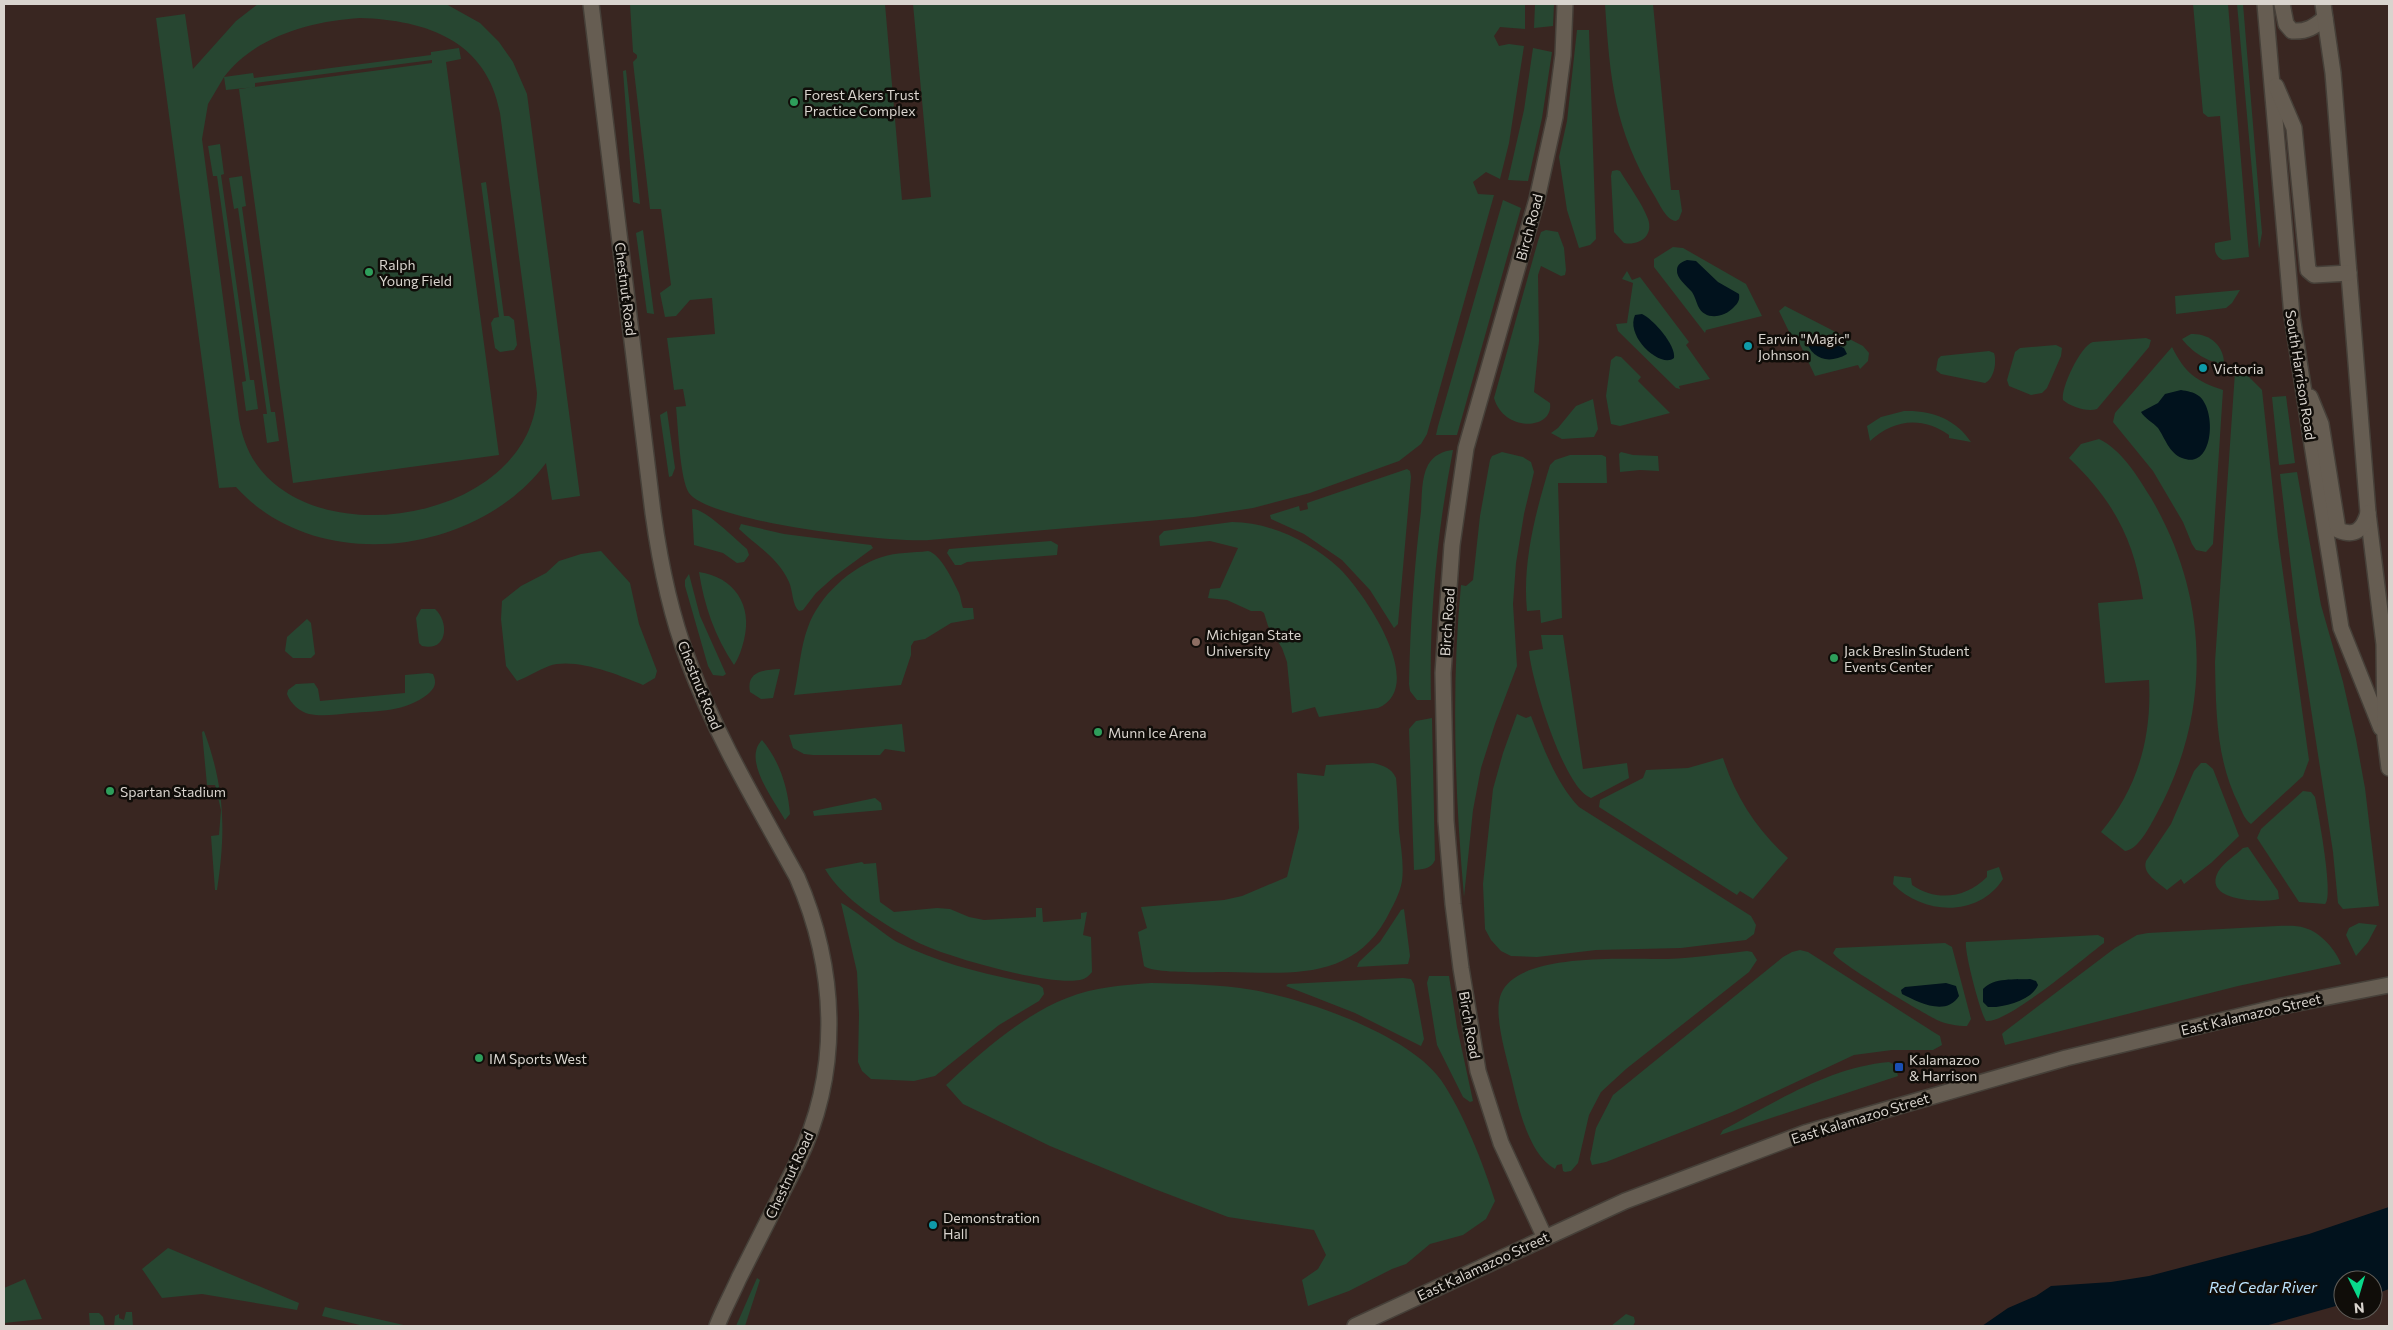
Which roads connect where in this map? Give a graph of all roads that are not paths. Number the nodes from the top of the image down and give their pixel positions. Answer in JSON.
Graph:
{"nodes":[{"id":1,"x":590,"y":4,"type":"edge"},
{"id":2,"x":1565,"y":4,"type":"edge"},
{"id":3,"x":2265,"y":4,"type":"edge"},
{"id":4,"x":2282,"y":4,"type":"edge"},
{"id":5,"x":2324,"y":11,"type":"edge"},
{"id":6,"x":2270,"y":70,"type":"junction"},
{"id":7,"x":2349,"y":273,"type":"junction"},
{"id":8,"x":2301,"y":375,"type":"junction"},
{"id":9,"x":2368,"y":513,"type":"junction"},
{"id":10,"x":2385,"y":736,"type":"junction"},
{"id":11,"x":2389,"y":768,"type":"edge"},
{"id":12,"x":2389,"y":985,"type":"edge"},
{"id":13,"x":1545,"y":1238,"type":"junction"},
{"id":14,"x":717,"y":1326,"type":"edge"},
{"id":15,"x":1355,"y":1326,"type":"edge"}],
"edges":[{"from":1,"to":14,"type":"street","name":"Chestnut Road"},
{"from":2,"to":13,"type":"street","name":"Birch Road"},
{"from":3,"to":6,"type":"street","name":"South Harrison Road"},
{"from":4,"to":5,"type":"street"},
{"from":5,"to":7,"type":"street","name":"South Harrison Road"},
{"from":6,"to":7,"type":"street"},
{"from":6,"to":8,"type":"street","name":"South Harrison Road"},
{"from":7,"to":9,"type":"street","name":"South Harrison Road"},
{"from":8,"to":9,"type":"street"},
{"from":8,"to":10,"type":"street","name":"South Harrison Road"},
{"from":9,"to":10,"type":"street","name":"South Harrison Road"},
{"from":10,"to":11,"type":"street","name":"South Harrison Road"},
{"from":12,"to":13,"type":"street","name":"East Kalamazoo Street"},
{"from":13,"to":15,"type":"street","name":"East Kalamazoo Street"}]}
